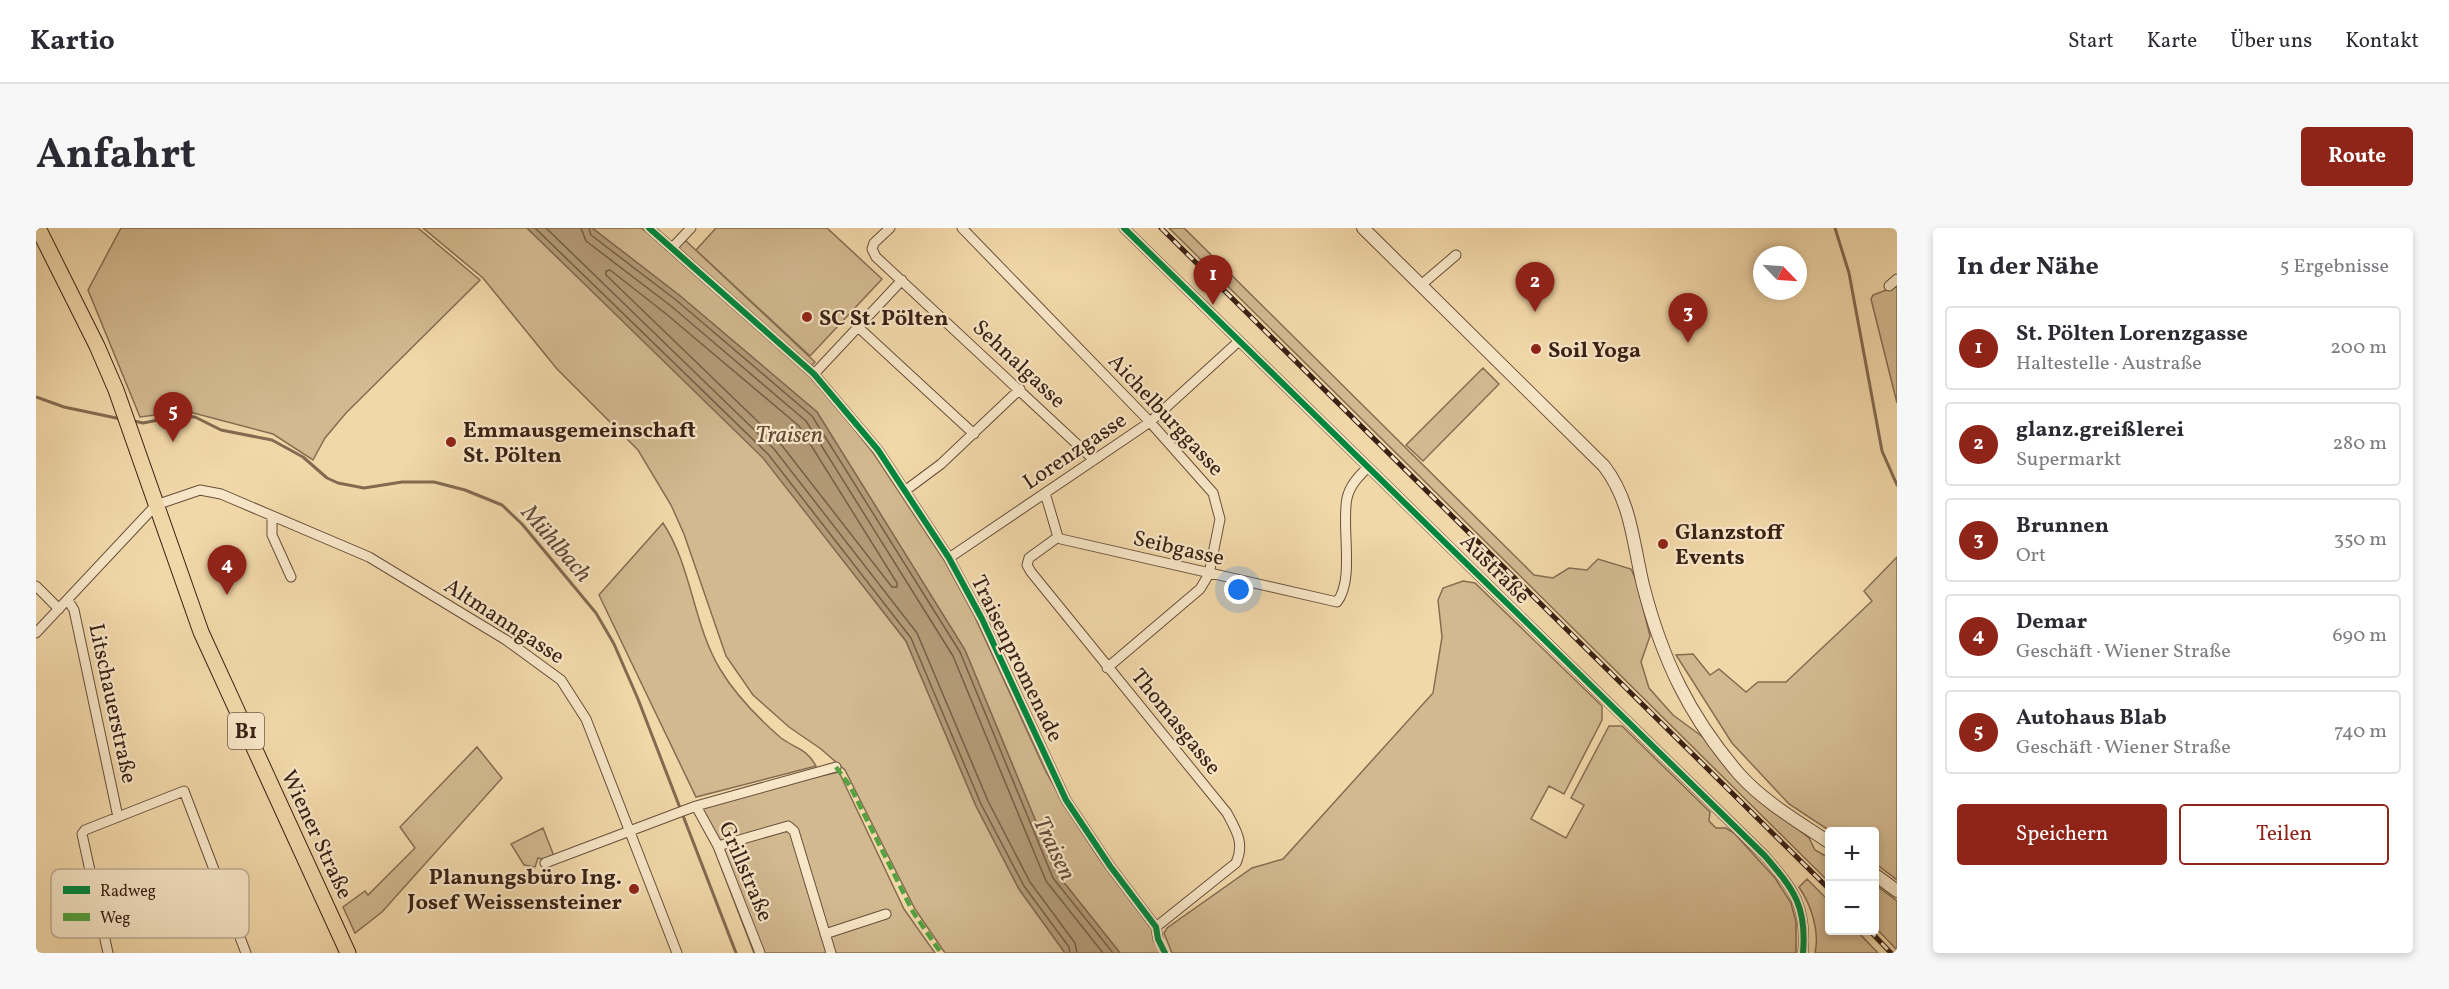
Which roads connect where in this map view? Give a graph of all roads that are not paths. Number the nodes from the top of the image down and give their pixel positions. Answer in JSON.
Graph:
{"nodes":[{"id":1,"x":38,"y":228,"type":"edge"},
{"id":2,"x":650,"y":228,"type":"edge"},
{"id":3,"x":691,"y":228,"type":"edge"},
{"id":4,"x":890,"y":228,"type":"edge"},
{"id":5,"x":962,"y":228,"type":"edge"},
{"id":6,"x":1124,"y":228,"type":"edge"},
{"id":7,"x":1364,"y":228,"type":"edge"},
{"id":8,"x":672,"y":248,"type":"junction"},
{"id":9,"x":1456,"y":255,"type":"dead end"},
{"id":10,"x":902,"y":280,"type":"junction"},
{"id":11,"x":1421,"y":285,"type":"junction"},
{"id":12,"x":858,"y":327,"type":"junction"},
{"id":13,"x":1239,"y":341,"type":"junction"},
{"id":14,"x":814,"y":374,"type":"junction"},
{"id":15,"x":1020,"y":389,"type":"junction"},
{"id":16,"x":1150,"y":422,"type":"junction"},
{"id":17,"x":974,"y":434,"type":"junction"},
{"id":18,"x":1094,"y":460,"type":"junction"},
{"id":19,"x":1368,"y":467,"type":"junction"},
{"id":20,"x":906,"y":490,"type":"junction"},
{"id":21,"x":1045,"y":493,"type":"junction"},
{"id":22,"x":156,"y":506,"type":"junction"},
{"id":23,"x":272,"y":516,"type":"junction"},
{"id":24,"x":1058,"y":537,"type":"junction"},
{"id":25,"x":949,"y":558,"type":"junction"},
{"id":26,"x":1209,"y":574,"type":"junction"},
{"id":27,"x":291,"y":577,"type":"dead end"},
{"id":28,"x":36,"y":586,"type":"edge"},
{"id":29,"x":68,"y":600,"type":"junction"},
{"id":30,"x":59,"y":609,"type":"junction"},
{"id":31,"x":36,"y":633,"type":"edge"},
{"id":32,"x":1107,"y":668,"type":"junction"},
{"id":33,"x":836,"y":766,"type":"dead end"},
{"id":34,"x":696,"y":806,"type":"junction"},
{"id":35,"x":118,"y":816,"type":"junction"},
{"id":36,"x":629,"y":830,"type":"junction"},
{"id":37,"x":1825,"y":840,"type":"edge"},
{"id":38,"x":718,"y":846,"type":"junction"},
{"id":39,"x":545,"y":863,"type":"dead end"},
{"id":40,"x":88,"y":869,"type":"edge"},
{"id":41,"x":214,"y":869,"type":"edge"},
{"id":42,"x":1879,"y":877,"type":"edge"},
{"id":43,"x":1897,"y":891,"type":"edge"},
{"id":44,"x":886,"y":914,"type":"dead end"},
{"id":45,"x":1156,"y":927,"type":"junction"},
{"id":46,"x":825,"y":934,"type":"junction"},
{"id":47,"x":104,"y":938,"type":"edge"},
{"id":48,"x":240,"y":938,"type":"edge"},
{"id":49,"x":1158,"y":939,"type":"dead end"},
{"id":50,"x":108,"y":953,"type":"edge"},
{"id":51,"x":246,"y":953,"type":"edge"},
{"id":52,"x":347,"y":953,"type":"edge"},
{"id":53,"x":677,"y":953,"type":"edge"},
{"id":54,"x":760,"y":953,"type":"edge"},
{"id":55,"x":831,"y":953,"type":"edge"},
{"id":56,"x":1803,"y":953,"type":"edge"}],
"edges":[{"from":1,"to":22,"type":"main road","name":"Wiener Straße","number":"B1"},
{"from":2,"to":8,"type":"street","name":"Traisenpromenade"},
{"from":3,"to":8,"type":"street"},
{"from":4,"to":10,"type":"street","name":"Sehnalgasse"},
{"from":5,"to":16,"type":"street","name":"Aichelburggasse"},
{"from":6,"to":13,"type":"street","name":"Austraße"},
{"from":7,"to":11,"type":"street"},
{"from":8,"to":14,"type":"street","name":"Traisenpromenade"},
{"from":9,"to":11,"type":"street"},
{"from":10,"to":12,"type":"street"},
{"from":10,"to":15,"type":"street","name":"Sehnalgasse"},
{"from":11,"to":37,"type":"street"},
{"from":12,"to":14,"type":"street"},
{"from":12,"to":17,"type":"street"},
{"from":13,"to":16,"type":"street","name":"Lorenzgasse"},
{"from":13,"to":19,"type":"street","name":"Austraße"},
{"from":14,"to":20,"type":"street","name":"Traisenpromenade"},
{"from":15,"to":17,"type":"street"},
{"from":15,"to":18,"type":"street","name":"Sehnalgasse"},
{"from":16,"to":18,"type":"street","name":"Lorenzgasse"},
{"from":16,"to":26,"type":"street","name":"Aichelburggasse"},
{"from":17,"to":20,"type":"street"},
{"from":18,"to":21,"type":"street","name":"Lorenzgasse"},
{"from":19,"to":26,"type":"street","name":"Seibgasse"},
{"from":19,"to":56,"type":"street","name":"Austraße"},
{"from":20,"to":25,"type":"street","name":"Traisenpromenade"},
{"from":21,"to":24,"type":"street"},
{"from":21,"to":25,"type":"street","name":"Lorenzgasse"},
{"from":22,"to":23,"type":"street","name":"Altmanngasse"},
{"from":22,"to":29,"type":"street"},
{"from":22,"to":52,"type":"main road","name":"Wiener Straße","number":"B1"},
{"from":23,"to":27,"type":"street"},
{"from":23,"to":36,"type":"street","name":"Altmanngasse"},
{"from":24,"to":26,"type":"street","name":"Seibgasse"},
{"from":24,"to":32,"type":"street","name":"Thomasgasse"},
{"from":25,"to":45,"type":"street","name":"Traisenpromenade"},
{"from":26,"to":32,"type":"street","name":"Aichelburggasse"},
{"from":28,"to":30,"type":"street"},
{"from":29,"to":30,"type":"street"},
{"from":29,"to":35,"type":"street","name":"Litschauerstraße"},
{"from":30,"to":31,"type":"street"},
{"from":32,"to":45,"type":"street","name":"Thomasgasse"},
{"from":33,"to":34,"type":"street"},
{"from":34,"to":36,"type":"street"},
{"from":34,"to":38,"type":"street","name":"Grillstraße"},
{"from":35,"to":40,"type":"street"},
{"from":35,"to":41,"type":"street"},
{"from":36,"to":39,"type":"street"},
{"from":36,"to":53,"type":"street","name":"Altmanngasse"},
{"from":38,"to":46,"type":"street"},
{"from":38,"to":54,"type":"street","name":"Grillstraße"},
{"from":42,"to":43,"type":"street"},
{"from":44,"to":46,"type":"street"},
{"from":45,"to":49,"type":"street","name":"Traisenpromenade"},
{"from":46,"to":55,"type":"street"},
{"from":47,"to":50,"type":"street"},
{"from":48,"to":51,"type":"street"}]}
